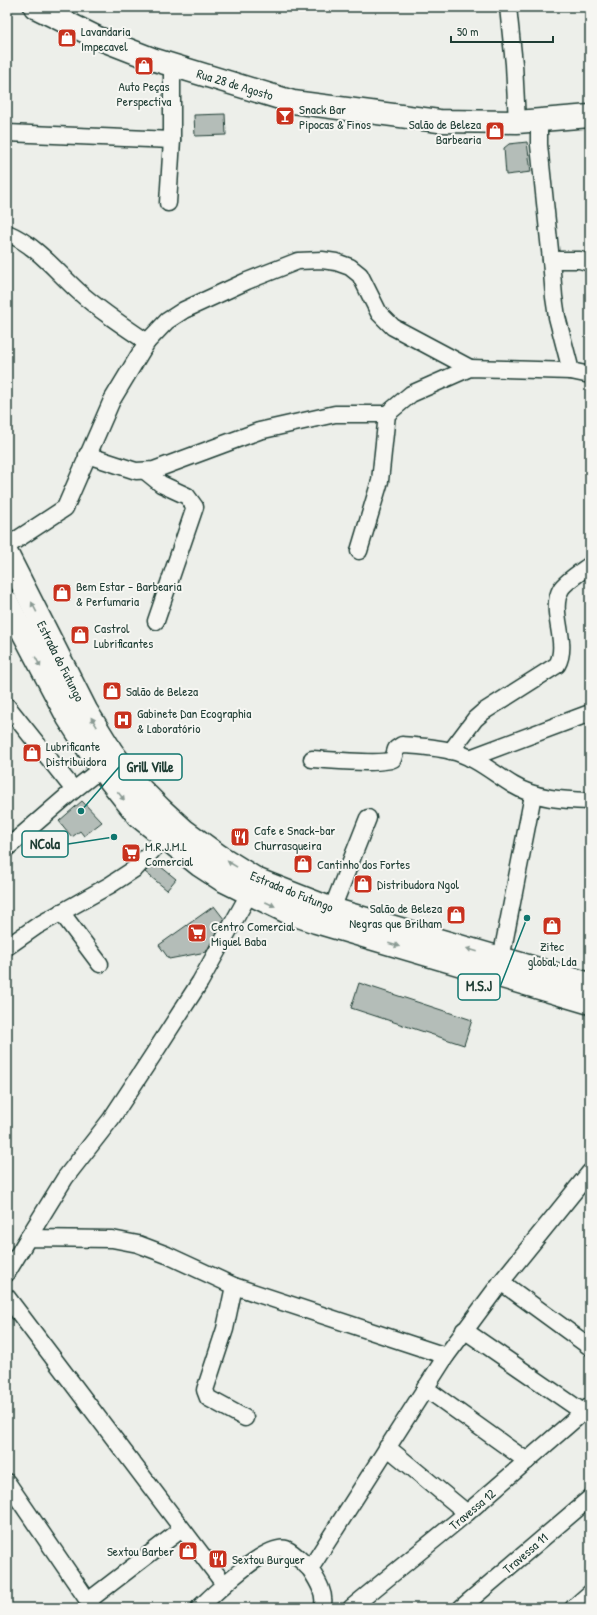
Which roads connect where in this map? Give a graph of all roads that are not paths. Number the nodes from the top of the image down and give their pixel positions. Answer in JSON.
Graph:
{"nodes":[{"id":1,"x":35,"y":7,"type":"edge"},
{"id":2,"x":508,"y":7,"type":"edge"},
{"id":3,"x":172,"y":65,"type":"junction"},
{"id":4,"x":590,"y":116,"type":"edge"},
{"id":5,"x":539,"y":121,"type":"junction"},
{"id":6,"x":517,"y":122,"type":"junction"},
{"id":7,"x":7,"y":133,"type":"edge"},
{"id":8,"x":172,"y":140,"type":"junction"},
{"id":9,"x":168,"y":203,"type":"dead end"},
{"id":10,"x":7,"y":233,"type":"edge"},
{"id":11,"x":551,"y":260,"type":"junction"},
{"id":12,"x":590,"y":263,"type":"edge"},
{"id":13,"x":147,"y":342,"type":"junction"},
{"id":14,"x":470,"y":368,"type":"junction"},
{"id":15,"x":572,"y":371,"type":"junction"},
{"id":16,"x":590,"y":375,"type":"edge"},
{"id":17,"x":387,"y":414,"type":"junction"},
{"id":18,"x":87,"y":455,"type":"junction"},
{"id":19,"x":145,"y":472,"type":"junction"},
{"id":20,"x":7,"y":546,"type":"edge"},
{"id":21,"x":359,"y":551,"type":"dead end"},
{"id":22,"x":7,"y":554,"type":"edge"},
{"id":23,"x":590,"y":565,"type":"edge"},
{"id":24,"x":7,"y":602,"type":"edge"},
{"id":25,"x":156,"y":620,"type":"dead end"},
{"id":26,"x":8,"y":709,"type":"edge"},
{"id":27,"x":590,"y":713,"type":"edge"},
{"id":28,"x":452,"y":751,"type":"junction"},
{"id":29,"x":470,"y":758,"type":"junction"},
{"id":30,"x":312,"y":759,"type":"dead end"},
{"id":31,"x":101,"y":769,"type":"junction"},
{"id":32,"x":74,"y":790,"type":"junction"},
{"id":33,"x":533,"y":795,"type":"junction"},
{"id":34,"x":590,"y":801,"type":"edge"},
{"id":35,"x":368,"y":818,"type":"dead end"},
{"id":36,"x":164,"y":838,"type":"junction"},
{"id":37,"x":7,"y":848,"type":"edge"},
{"id":38,"x":249,"y":894,"type":"junction"},
{"id":39,"x":332,"y":909,"type":"junction"},
{"id":40,"x":61,"y":912,"type":"junction"},
{"id":41,"x":7,"y":947,"type":"edge"},
{"id":42,"x":501,"y":959,"type":"junction"},
{"id":43,"x":100,"y":964,"type":"dead end"},
{"id":44,"x":589,"y":986,"type":"edge"},
{"id":45,"x":590,"y":1172,"type":"edge"},
{"id":46,"x":28,"y":1238,"type":"junction"},
{"id":47,"x":7,"y":1273,"type":"edge"},
{"id":48,"x":501,"y":1282,"type":"junction"},
{"id":49,"x":234,"y":1286,"type":"junction"},
{"id":50,"x":7,"y":1297,"type":"edge"},
{"id":51,"x":464,"y":1330,"type":"junction"},
{"id":52,"x":590,"y":1347,"type":"edge"},
{"id":53,"x":446,"y":1356,"type":"junction"},
{"id":54,"x":425,"y":1388,"type":"junction"},
{"id":55,"x":586,"y":1409,"type":"edge"},
{"id":56,"x":244,"y":1418,"type":"dead end"},
{"id":57,"x":387,"y":1447,"type":"junction"},
{"id":58,"x":527,"y":1461,"type":"junction"},
{"id":59,"x":7,"y":1482,"type":"edge"},
{"id":60,"x":590,"y":1498,"type":"edge"},
{"id":61,"x":467,"y":1513,"type":"junction"},
{"id":62,"x":182,"y":1529,"type":"junction"},
{"id":63,"x":310,"y":1569,"type":"junction"},
{"id":64,"x":224,"y":1584,"type":"junction"},
{"id":65,"x":590,"y":1594,"type":"edge"},
{"id":66,"x":90,"y":1604,"type":"edge"},
{"id":67,"x":326,"y":1607,"type":"edge"},
{"id":68,"x":199,"y":1608,"type":"edge"},
{"id":69,"x":351,"y":1608,"type":"edge"},
{"id":70,"x":461,"y":1608,"type":"edge"},
{"id":71,"x":573,"y":1608,"type":"edge"}],
"edges":[{"from":1,"to":3,"type":"main road","name":"Rua 28 de Agosto"},
{"from":2,"to":6,"type":"street"},
{"from":3,"to":6,"type":"main road","name":"Rua 28 de Agosto"},
{"from":3,"to":8,"type":"street"},
{"from":4,"to":5,"type":"main road","name":"Rua 28 de Agosto"},
{"from":5,"to":6,"type":"main road","name":"Rua 28 de Agosto"},
{"from":5,"to":11,"type":"street"},
{"from":7,"to":8,"type":"street"},
{"from":8,"to":9,"type":"street"},
{"from":10,"to":13,"type":"street"},
{"from":11,"to":12,"type":"street"},
{"from":11,"to":15,"type":"street"},
{"from":13,"to":14,"type":"street"},
{"from":13,"to":18,"type":"street"},
{"from":14,"to":15,"type":"street"},
{"from":14,"to":17,"type":"street"},
{"from":15,"to":16,"type":"street"},
{"from":17,"to":19,"type":"street"},
{"from":17,"to":21,"type":"street"},
{"from":18,"to":19,"type":"street"},
{"from":18,"to":20,"type":"street"},
{"from":19,"to":25,"type":"street"},
{"from":39,"to":22,"type":"main road","name":"Estrada do Futungo","one_way":true},
{"from":23,"to":28,"type":"street"},
{"from":24,"to":31,"type":"main road","name":"Estrada do Futungo","one_way":true},
{"from":26,"to":32,"type":"street"},
{"from":27,"to":29,"type":"street"},
{"from":28,"to":29,"type":"street"},
{"from":28,"to":30,"type":"street"},
{"from":29,"to":33,"type":"street"},
{"from":31,"to":32,"type":"street"},
{"from":31,"to":36,"type":"main road","name":"Estrada do Futungo","one_way":true},
{"from":32,"to":37,"type":"street"},
{"from":33,"to":34,"type":"street"},
{"from":33,"to":42,"type":"street"},
{"from":35,"to":39,"type":"street"},
{"from":36,"to":38,"type":"main road","name":"Estrada do Futungo"},
{"from":36,"to":40,"type":"street"},
{"from":38,"to":44,"type":"main road","name":"Estrada do Futungo","one_way":true},
{"from":38,"to":46,"type":"street"},
{"from":42,"to":39,"type":"main road","name":"Estrada do Futungo","one_way":true},
{"from":40,"to":41,"type":"street"},
{"from":40,"to":43,"type":"street"},
{"from":42,"to":44,"type":"main road","name":"Estrada do Futungo"},
{"from":45,"to":48,"type":"street"},
{"from":46,"to":47,"type":"street"},
{"from":46,"to":49,"type":"street"},
{"from":48,"to":51,"type":"street"},
{"from":48,"to":52,"type":"street"},
{"from":49,"to":53,"type":"street"},
{"from":49,"to":56,"type":"street"},
{"from":50,"to":62,"type":"street"},
{"from":51,"to":53,"type":"street"},
{"from":51,"to":55,"type":"street"},
{"from":53,"to":54,"type":"street"},
{"from":54,"to":57,"type":"street"},
{"from":54,"to":58,"type":"street"},
{"from":55,"to":58,"type":"street","name":"Travessa 12"},
{"from":57,"to":61,"type":"street"},
{"from":57,"to":63,"type":"street"},
{"from":58,"to":61,"type":"street","name":"Travessa 12"},
{"from":59,"to":66,"type":"street"},
{"from":60,"to":70,"type":"street","name":"Travessa 11"},
{"from":61,"to":69,"type":"street","name":"Travessa 12"},
{"from":62,"to":64,"type":"street"},
{"from":62,"to":66,"type":"street"},
{"from":63,"to":64,"type":"street"},
{"from":63,"to":67,"type":"street"},
{"from":64,"to":68,"type":"street"},
{"from":65,"to":71,"type":"street"}]}
